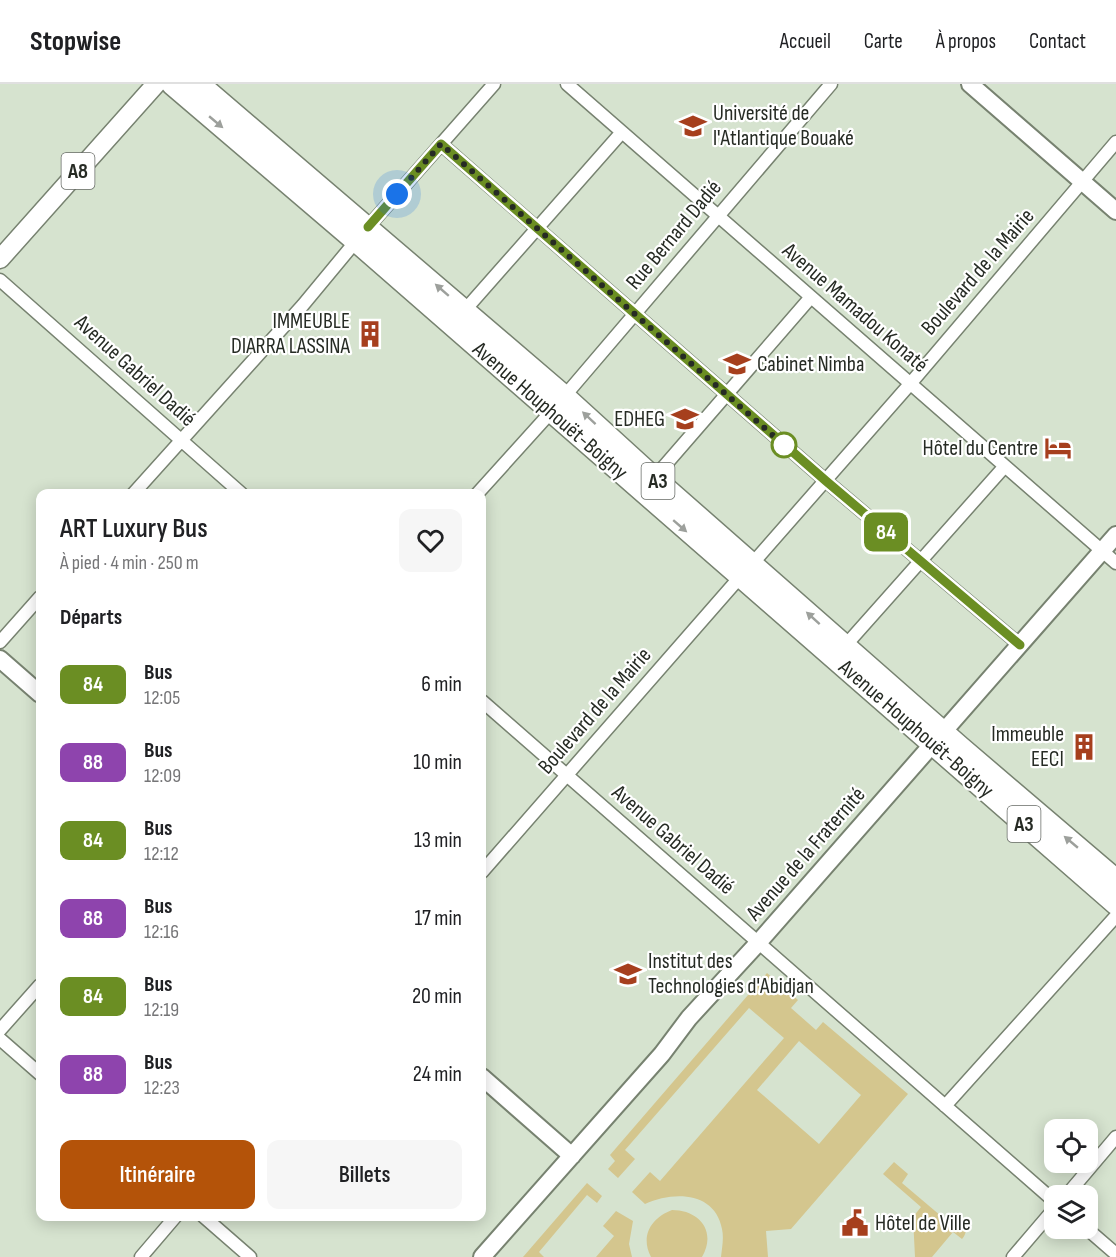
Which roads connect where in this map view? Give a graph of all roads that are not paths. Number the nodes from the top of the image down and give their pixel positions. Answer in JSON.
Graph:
{"nodes":[{"id":1,"x":156,"y":84,"type":"edge"},
{"id":2,"x":172,"y":84,"type":"edge"},
{"id":3,"x":199,"y":84,"type":"edge"},
{"id":4,"x":494,"y":84,"type":"edge"},
{"id":5,"x":567,"y":84,"type":"edge"},
{"id":6,"x":831,"y":84,"type":"edge"},
{"id":7,"x":970,"y":84,"type":"edge"},
{"id":8,"x":622,"y":132,"type":"junction"},
{"id":9,"x":1116,"y":142,"type":"edge"},
{"id":10,"x":441,"y":144,"type":"junction"},
{"id":11,"x":1083,"y":182,"type":"junction"},
{"id":12,"x":1116,"y":211,"type":"edge"},
{"id":13,"x":719,"y":215,"type":"junction"},
{"id":14,"x":537,"y":227,"type":"junction"},
{"id":15,"x":362,"y":234,"type":"junction"},
{"id":16,"x":0,"y":259,"type":"edge"},
{"id":17,"x":0,"y":280,"type":"edge"},
{"id":18,"x":811,"y":297,"type":"junction"},
{"id":19,"x":465,"y":310,"type":"junction"},
{"id":20,"x":634,"y":314,"type":"junction"},
{"id":21,"x":910,"y":384,"type":"junction"},
{"id":22,"x":726,"y":395,"type":"junction"},
{"id":23,"x":564,"y":396,"type":"junction"},
{"id":24,"x":551,"y":412,"type":"junction"},
{"id":25,"x":180,"y":440,"type":"junction"},
{"id":26,"x":1005,"y":466,"type":"junction"},
{"id":27,"x":654,"y":478,"type":"junction"},
{"id":28,"x":826,"y":481,"type":"junction"},
{"id":29,"x":137,"y":489,"type":"edge"},
{"id":30,"x":236,"y":489,"type":"edge"},
{"id":31,"x":482,"y":489,"type":"edge"},
{"id":32,"x":1116,"y":535,"type":"edge"},
{"id":33,"x":1102,"y":551,"type":"junction"},
{"id":34,"x":920,"y":561,"type":"junction"},
{"id":35,"x":1116,"y":563,"type":"edge"},
{"id":36,"x":746,"y":570,"type":"junction"},
{"id":37,"x":36,"y":602,"type":"edge"},
{"id":38,"x":0,"y":642,"type":"edge"},
{"id":39,"x":1020,"y":645,"type":"junction"},
{"id":40,"x":845,"y":646,"type":"junction"},
{"id":41,"x":0,"y":659,"type":"edge"},
{"id":42,"x":36,"y":690,"type":"edge"},
{"id":43,"x":486,"y":704,"type":"edge"},
{"id":44,"x":938,"y":737,"type":"junction"},
{"id":45,"x":567,"y":775,"type":"junction"},
{"id":46,"x":486,"y":867,"type":"edge"},
{"id":47,"x":1116,"y":880,"type":"edge"},
{"id":48,"x":1116,"y":904,"type":"edge"},
{"id":49,"x":1116,"y":916,"type":"edge"},
{"id":50,"x":758,"y":943,"type":"junction"},
{"id":51,"x":36,"y":990,"type":"edge"},
{"id":52,"x":0,"y":1030,"type":"edge"},
{"id":53,"x":0,"y":1039,"type":"edge"},
{"id":54,"x":36,"y":1070,"type":"edge"},
{"id":55,"x":486,"y":1081,"type":"edge"},
{"id":56,"x":945,"y":1106,"type":"junction"},
{"id":57,"x":1116,"y":1137,"type":"edge"},
{"id":58,"x":572,"y":1156,"type":"junction"},
{"id":59,"x":1075,"y":1185,"type":"edge"},
{"id":60,"x":1044,"y":1192,"type":"edge"},
{"id":61,"x":1044,"y":1220,"type":"edge"},
{"id":62,"x":172,"y":1221,"type":"edge"},
{"id":63,"x":209,"y":1221,"type":"edge"},
{"id":64,"x":1098,"y":1238,"type":"edge"},
{"id":65,"x":1116,"y":1254,"type":"edge"},
{"id":66,"x":141,"y":1257,"type":"edge"},
{"id":67,"x":250,"y":1257,"type":"edge"},
{"id":68,"x":482,"y":1257,"type":"edge"},
{"id":69,"x":1012,"y":1257,"type":"edge"}],
"edges":[{"from":1,"to":16,"type":"main road","number":"A8"},
{"from":2,"to":15,"type":"highway","name":"Avenue Houphouët-Boigny","number":"A3","one_way":true},
{"from":3,"to":15,"type":"highway","name":"Avenue Houphouët-Boigny","number":"A3"},
{"from":4,"to":10,"type":"street"},
{"from":5,"to":8,"type":"street","name":"Avenue Mamadou Konaté"},
{"from":6,"to":13,"type":"street","name":"Rue Bernard Dadié"},
{"from":7,"to":11,"type":"street"},
{"from":8,"to":13,"type":"street","name":"Avenue Mamadou Konaté"},
{"from":8,"to":14,"type":"street"},
{"from":9,"to":11,"type":"street","name":"Boulevard de la Mairie"},
{"from":10,"to":14,"type":"street"},
{"from":10,"to":15,"type":"street"},
{"from":11,"to":12,"type":"street"},
{"from":11,"to":21,"type":"street","name":"Boulevard de la Mairie"},
{"from":13,"to":18,"type":"street","name":"Avenue Mamadou Konaté"},
{"from":13,"to":20,"type":"street","name":"Rue Bernard Dadié"},
{"from":14,"to":19,"type":"street"},
{"from":14,"to":20,"type":"street"},
{"from":19,"to":15,"type":"highway","name":"Avenue Houphouët-Boigny","number":"A3","one_way":true},
{"from":15,"to":24,"type":"highway","name":"Avenue Houphouët-Boigny","number":"A3"},
{"from":15,"to":25,"type":"street"},
{"from":17,"to":25,"type":"street","name":"Avenue Gabriel Dadié"},
{"from":18,"to":21,"type":"street","name":"Avenue Mamadou Konaté"},
{"from":18,"to":22,"type":"street"},
{"from":19,"to":23,"type":"highway","name":"Avenue Houphouët-Boigny","number":"A3"},
{"from":20,"to":22,"type":"street"},
{"from":20,"to":23,"type":"street","name":"Rue Bernard Dadié"},
{"from":21,"to":26,"type":"street","name":"Avenue Mamadou Konaté"},
{"from":21,"to":28,"type":"street","name":"Boulevard de la Mairie"},
{"from":22,"to":27,"type":"street"},
{"from":22,"to":28,"type":"street"},
{"from":23,"to":24,"type":"street","name":"Rue Bernard Dadié"},
{"from":27,"to":23,"type":"highway","name":"Avenue Houphouët-Boigny","number":"A3","one_way":true},
{"from":24,"to":31,"type":"street","name":"Rue Bernard Dadié"},
{"from":24,"to":36,"type":"highway","name":"Avenue Houphouët-Boigny","number":"A3","one_way":true},
{"from":25,"to":29,"type":"street"},
{"from":25,"to":30,"type":"street","name":"Avenue Gabriel Dadié"},
{"from":26,"to":33,"type":"street","name":"Avenue Mamadou Konaté"},
{"from":26,"to":34,"type":"street"},
{"from":27,"to":36,"type":"highway","name":"Avenue Houphouët-Boigny","number":"A3"},
{"from":28,"to":34,"type":"street"},
{"from":28,"to":36,"type":"street","name":"Boulevard de la Mairie"},
{"from":32,"to":33,"type":"street","name":"Avenue de la Fraternité"},
{"from":33,"to":35,"type":"street","name":"Avenue Mamadou Konaté"},
{"from":33,"to":39,"type":"street","name":"Avenue de la Fraternité"},
{"from":34,"to":39,"type":"street"},
{"from":34,"to":40,"type":"street"},
{"from":40,"to":36,"type":"highway","name":"Avenue Houphouët-Boigny","number":"A3","one_way":true},
{"from":36,"to":44,"type":"highway","name":"Avenue Houphouët-Boigny","number":"A3"},
{"from":36,"to":45,"type":"street","name":"Boulevard de la Mairie"},
{"from":37,"to":38,"type":"street"},
{"from":39,"to":44,"type":"street","name":"Avenue de la Fraternité"},
{"from":40,"to":44,"type":"highway","name":"Avenue Houphouët-Boigny","number":"A3"},
{"from":41,"to":42,"type":"street"},
{"from":43,"to":45,"type":"street","name":"Avenue Gabriel Dadié"},
{"from":47,"to":44,"type":"highway","name":"Avenue Houphouët-Boigny","number":"A3","one_way":true},
{"from":44,"to":48,"type":"highway","name":"Avenue Houphouët-Boigny","number":"A3"},
{"from":44,"to":50,"type":"street","name":"Avenue de la Fraternité"},
{"from":45,"to":46,"type":"street","name":"Boulevard de la Mairie"},
{"from":45,"to":50,"type":"street","name":"Avenue Gabriel Dadié"},
{"from":49,"to":56,"type":"street"},
{"from":50,"to":56,"type":"street","name":"Avenue Gabriel Dadié"},
{"from":50,"to":58,"type":"street","name":"Avenue de la Fraternité"},
{"from":51,"to":52,"type":"street"},
{"from":53,"to":54,"type":"street"},
{"from":55,"to":58,"type":"street"},
{"from":56,"to":60,"type":"street","name":"Avenue Gabriel Dadié"},
{"from":57,"to":59,"type":"street"},
{"from":58,"to":68,"type":"street","name":"Avenue de la Fraternité"},
{"from":61,"to":69,"type":"street"},
{"from":62,"to":66,"type":"street"},
{"from":63,"to":67,"type":"street"},
{"from":64,"to":65,"type":"street"}]}
